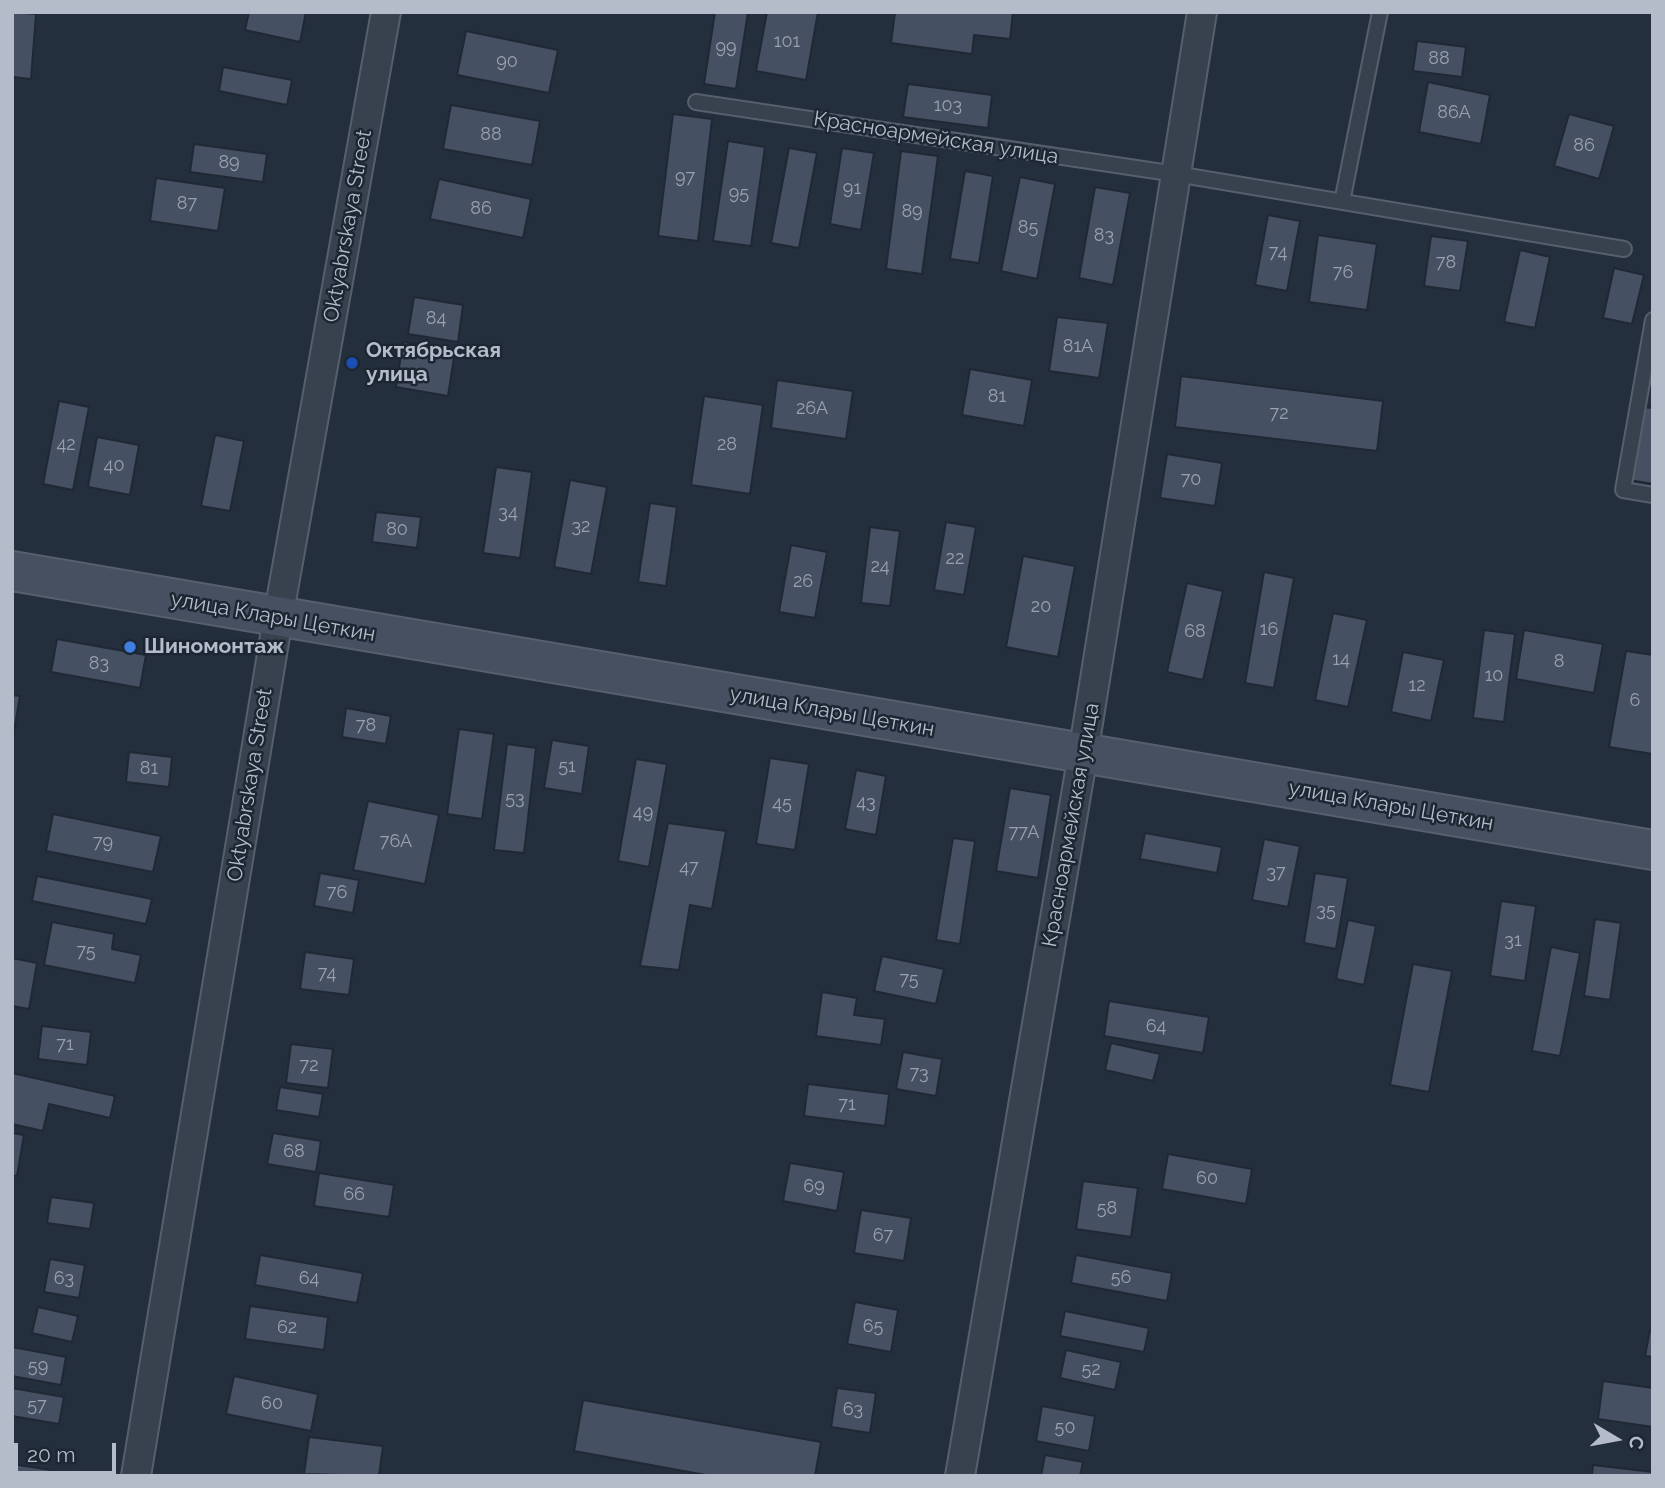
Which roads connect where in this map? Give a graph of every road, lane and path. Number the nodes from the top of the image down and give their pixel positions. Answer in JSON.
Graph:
{"nodes":[{"id":1,"x":386,"y":12,"type":"edge"},
{"id":2,"x":1202,"y":12,"type":"edge"},
{"id":3,"x":1380,"y":12,"type":"edge"},
{"id":4,"x":696,"y":102,"type":"dead end"},
{"id":5,"x":1176,"y":174,"type":"junction"},
{"id":6,"x":1342,"y":201,"type":"junction"},
{"id":7,"x":1625,"y":249,"type":"dead end"},
{"id":8,"x":1653,"y":320,"type":"edge"},
{"id":9,"x":1648,"y":367,"type":"edge"},
{"id":10,"x":1653,"y":495,"type":"edge"},
{"id":11,"x":12,"y":571,"type":"edge"},
{"id":12,"x":278,"y":618,"type":"junction"},
{"id":13,"x":1083,"y":754,"type":"junction"},
{"id":14,"x":1653,"y":850,"type":"edge"},
{"id":15,"x":136,"y":1476,"type":"edge"},
{"id":16,"x":960,"y":1476,"type":"edge"}],
"edges":[{"from":1,"to":12,"type":"street","name":"Oktyabrskaya Street"},
{"from":2,"to":5,"type":"street","name":"Красноармейская улица"},
{"from":3,"to":6,"type":"lane"},
{"from":4,"to":5,"type":"lane","name":"Красноармейская улица"},
{"from":5,"to":6,"type":"lane","name":"Красноармейская улица"},
{"from":5,"to":13,"type":"street","name":"Красноармейская улица"},
{"from":6,"to":7,"type":"lane","name":"Красноармейская улица"},
{"from":8,"to":9,"type":"lane"},
{"from":9,"to":10,"type":"lane"},
{"from":11,"to":12,"type":"main road","name":"улица Клары Цеткин"},
{"from":12,"to":13,"type":"main road","name":"улица Клары Цеткин"},
{"from":12,"to":15,"type":"street","name":"Oktyabrskaya Street"},
{"from":13,"to":14,"type":"main road","name":"улица Клары Цеткин"},
{"from":13,"to":16,"type":"street","name":"Красноармейская улица"}]}
